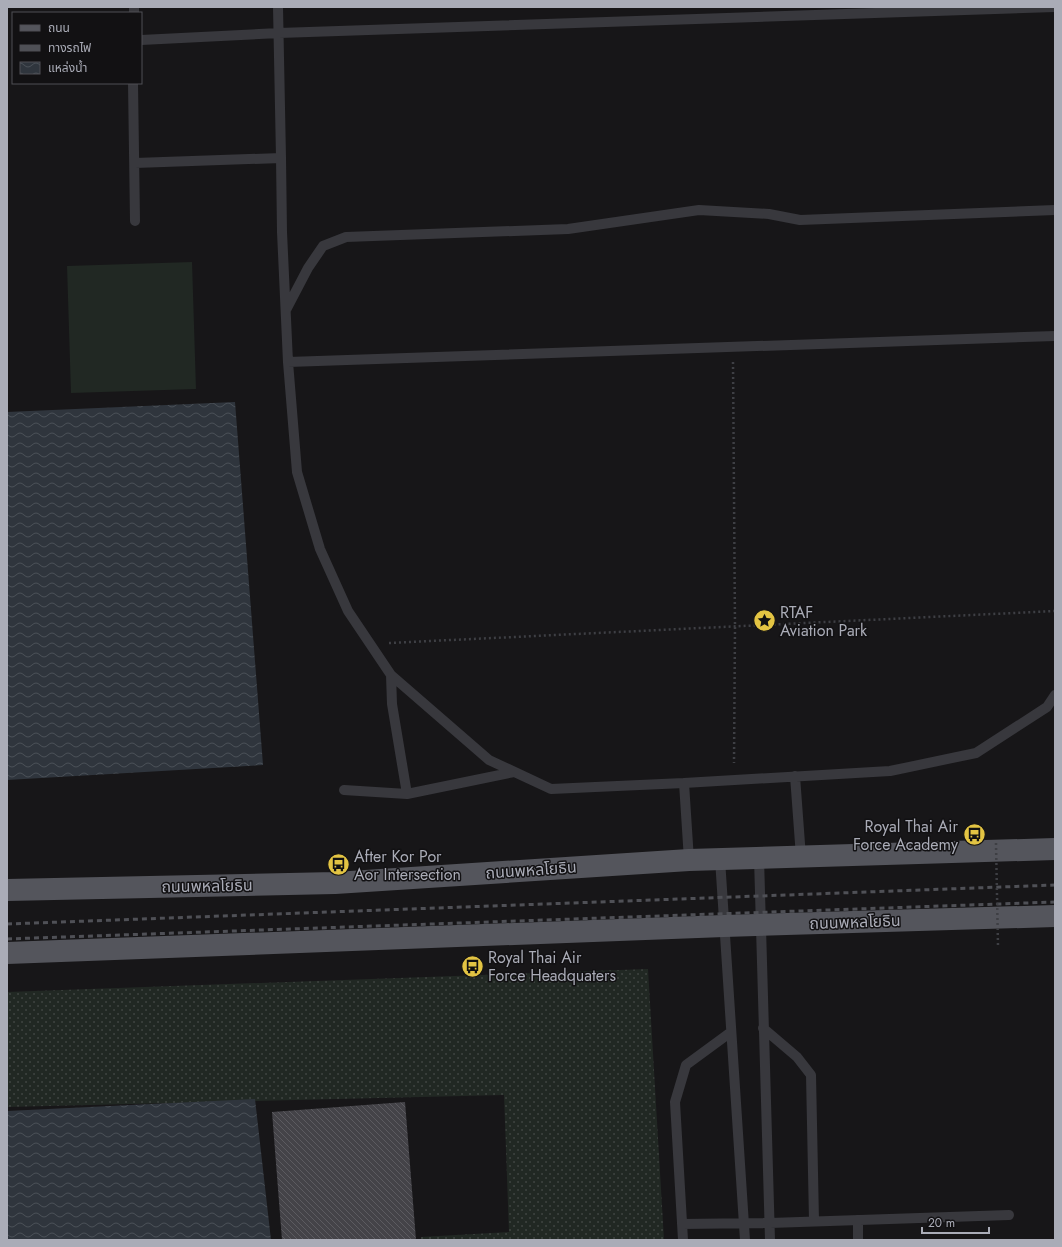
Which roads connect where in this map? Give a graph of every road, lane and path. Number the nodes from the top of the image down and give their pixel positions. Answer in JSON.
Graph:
{"nodes":[{"id":1,"x":278,"y":7,"type":"edge"},
{"id":2,"x":1055,"y":7,"type":"edge"},
{"id":3,"x":279,"y":33,"type":"junction"},
{"id":4,"x":142,"y":40,"type":"edge"},
{"id":5,"x":133,"y":84,"type":"edge"},
{"id":6,"x":282,"y":158,"type":"junction"},
{"id":7,"x":135,"y":163,"type":"junction"},
{"id":8,"x":1055,"y":210,"type":"edge"},
{"id":9,"x":134,"y":221,"type":"dead end"},
{"id":10,"x":285,"y":311,"type":"junction"},
{"id":11,"x":1055,"y":336,"type":"edge"},
{"id":12,"x":733,"y":347,"type":"junction"},
{"id":13,"x":288,"y":362,"type":"junction"},
{"id":14,"x":1055,"y":612,"type":"edge"},
{"id":15,"x":735,"y":627,"type":"junction"},
{"id":16,"x":370,"y":644,"type":"junction"},
{"id":17,"x":391,"y":675,"type":"junction"},
{"id":18,"x":1055,"y":695,"type":"edge"},
{"id":19,"x":514,"y":772,"type":"junction"},
{"id":20,"x":795,"y":776,"type":"junction"},
{"id":21,"x":734,"y":780,"type":"junction"},
{"id":22,"x":684,"y":783,"type":"junction"},
{"id":23,"x":344,"y":790,"type":"dead end"},
{"id":24,"x":407,"y":794,"type":"junction"},
{"id":25,"x":996,"y":843,"type":"dead end"},
{"id":26,"x":1055,"y":849,"type":"edge"},
{"id":27,"x":801,"y":857,"type":"junction"},
{"id":28,"x":758,"y":858,"type":"junction"},
{"id":29,"x":720,"y":859,"type":"junction"},
{"id":30,"x":689,"y":860,"type":"junction"},
{"id":31,"x":7,"y":890,"type":"edge"},
{"id":32,"x":1055,"y":916,"type":"edge"},
{"id":33,"x":760,"y":925,"type":"junction"},
{"id":34,"x":724,"y":926,"type":"junction"},
{"id":35,"x":998,"y":946,"type":"dead end"},
{"id":36,"x":7,"y":953,"type":"edge"},
{"id":37,"x":763,"y":1028,"type":"junction"},
{"id":38,"x":731,"y":1032,"type":"junction"},
{"id":39,"x":1010,"y":1215,"type":"dead end"},
{"id":40,"x":858,"y":1220,"type":"junction"},
{"id":41,"x":814,"y":1221,"type":"junction"},
{"id":42,"x":744,"y":1222,"type":"junction"},
{"id":43,"x":770,"y":1223,"type":"junction"},
{"id":44,"x":682,"y":1224,"type":"junction"},
{"id":45,"x":683,"y":1240,"type":"edge"},
{"id":46,"x":745,"y":1240,"type":"edge"},
{"id":47,"x":770,"y":1240,"type":"edge"},
{"id":48,"x":858,"y":1240,"type":"edge"}],
"edges":[{"from":1,"to":3,"type":"lane"},
{"from":2,"to":3,"type":"lane"},
{"from":3,"to":4,"type":"lane"},
{"from":3,"to":6,"type":"lane"},
{"from":5,"to":7,"type":"lane"},
{"from":6,"to":7,"type":"lane"},
{"from":6,"to":10,"type":"lane"},
{"from":7,"to":9,"type":"lane"},
{"from":8,"to":10,"type":"lane"},
{"from":10,"to":13,"type":"lane"},
{"from":11,"to":12,"type":"lane"},
{"from":12,"to":13,"type":"lane"},
{"from":12,"to":15,"type":"path"},
{"from":13,"to":16,"type":"lane"},
{"from":14,"to":15,"type":"path"},
{"from":15,"to":16,"type":"path"},
{"from":15,"to":21,"type":"path"},
{"from":16,"to":17,"type":"lane"},
{"from":17,"to":19,"type":"lane"},
{"from":17,"to":24,"type":"lane"},
{"from":18,"to":20,"type":"lane"},
{"from":19,"to":22,"type":"lane"},
{"from":19,"to":24,"type":"lane"},
{"from":20,"to":21,"type":"lane"},
{"from":20,"to":27,"type":"lane"},
{"from":21,"to":22,"type":"lane"},
{"from":22,"to":30,"type":"lane"},
{"from":23,"to":24,"type":"lane"},
{"from":25,"to":35,"type":"path","bridge":true},
{"from":26,"to":27,"type":"main road","name":"ถนนพหลโยธิน"},
{"from":27,"to":28,"type":"main road","name":"ถนนพหลโยธิน"},
{"from":28,"to":29,"type":"main road","name":"ถนนพหลโยธิน"},
{"from":28,"to":33,"type":"lane"},
{"from":29,"to":30,"type":"main road","name":"ถนนพหลโยธิน"},
{"from":29,"to":34,"type":"lane"},
{"from":30,"to":31,"type":"main road","name":"ถนนพหลโยธิน"},
{"from":32,"to":33,"type":"main road","name":"ถนนพหลโยธิน"},
{"from":33,"to":34,"type":"main road","name":"ถนนพหลโยธิน"},
{"from":33,"to":37,"type":"lane"},
{"from":34,"to":36,"type":"main road","name":"ถนนพหลโยธิน"},
{"from":34,"to":38,"type":"lane"},
{"from":37,"to":41,"type":"lane"},
{"from":37,"to":43,"type":"lane"},
{"from":38,"to":42,"type":"lane"},
{"from":38,"to":44,"type":"lane"},
{"from":39,"to":40,"type":"lane"},
{"from":40,"to":41,"type":"lane"},
{"from":40,"to":48,"type":"lane"},
{"from":41,"to":43,"type":"lane"},
{"from":42,"to":43,"type":"lane"},
{"from":42,"to":44,"type":"lane"},
{"from":42,"to":46,"type":"lane"},
{"from":43,"to":47,"type":"lane"},
{"from":44,"to":45,"type":"lane"}]}
